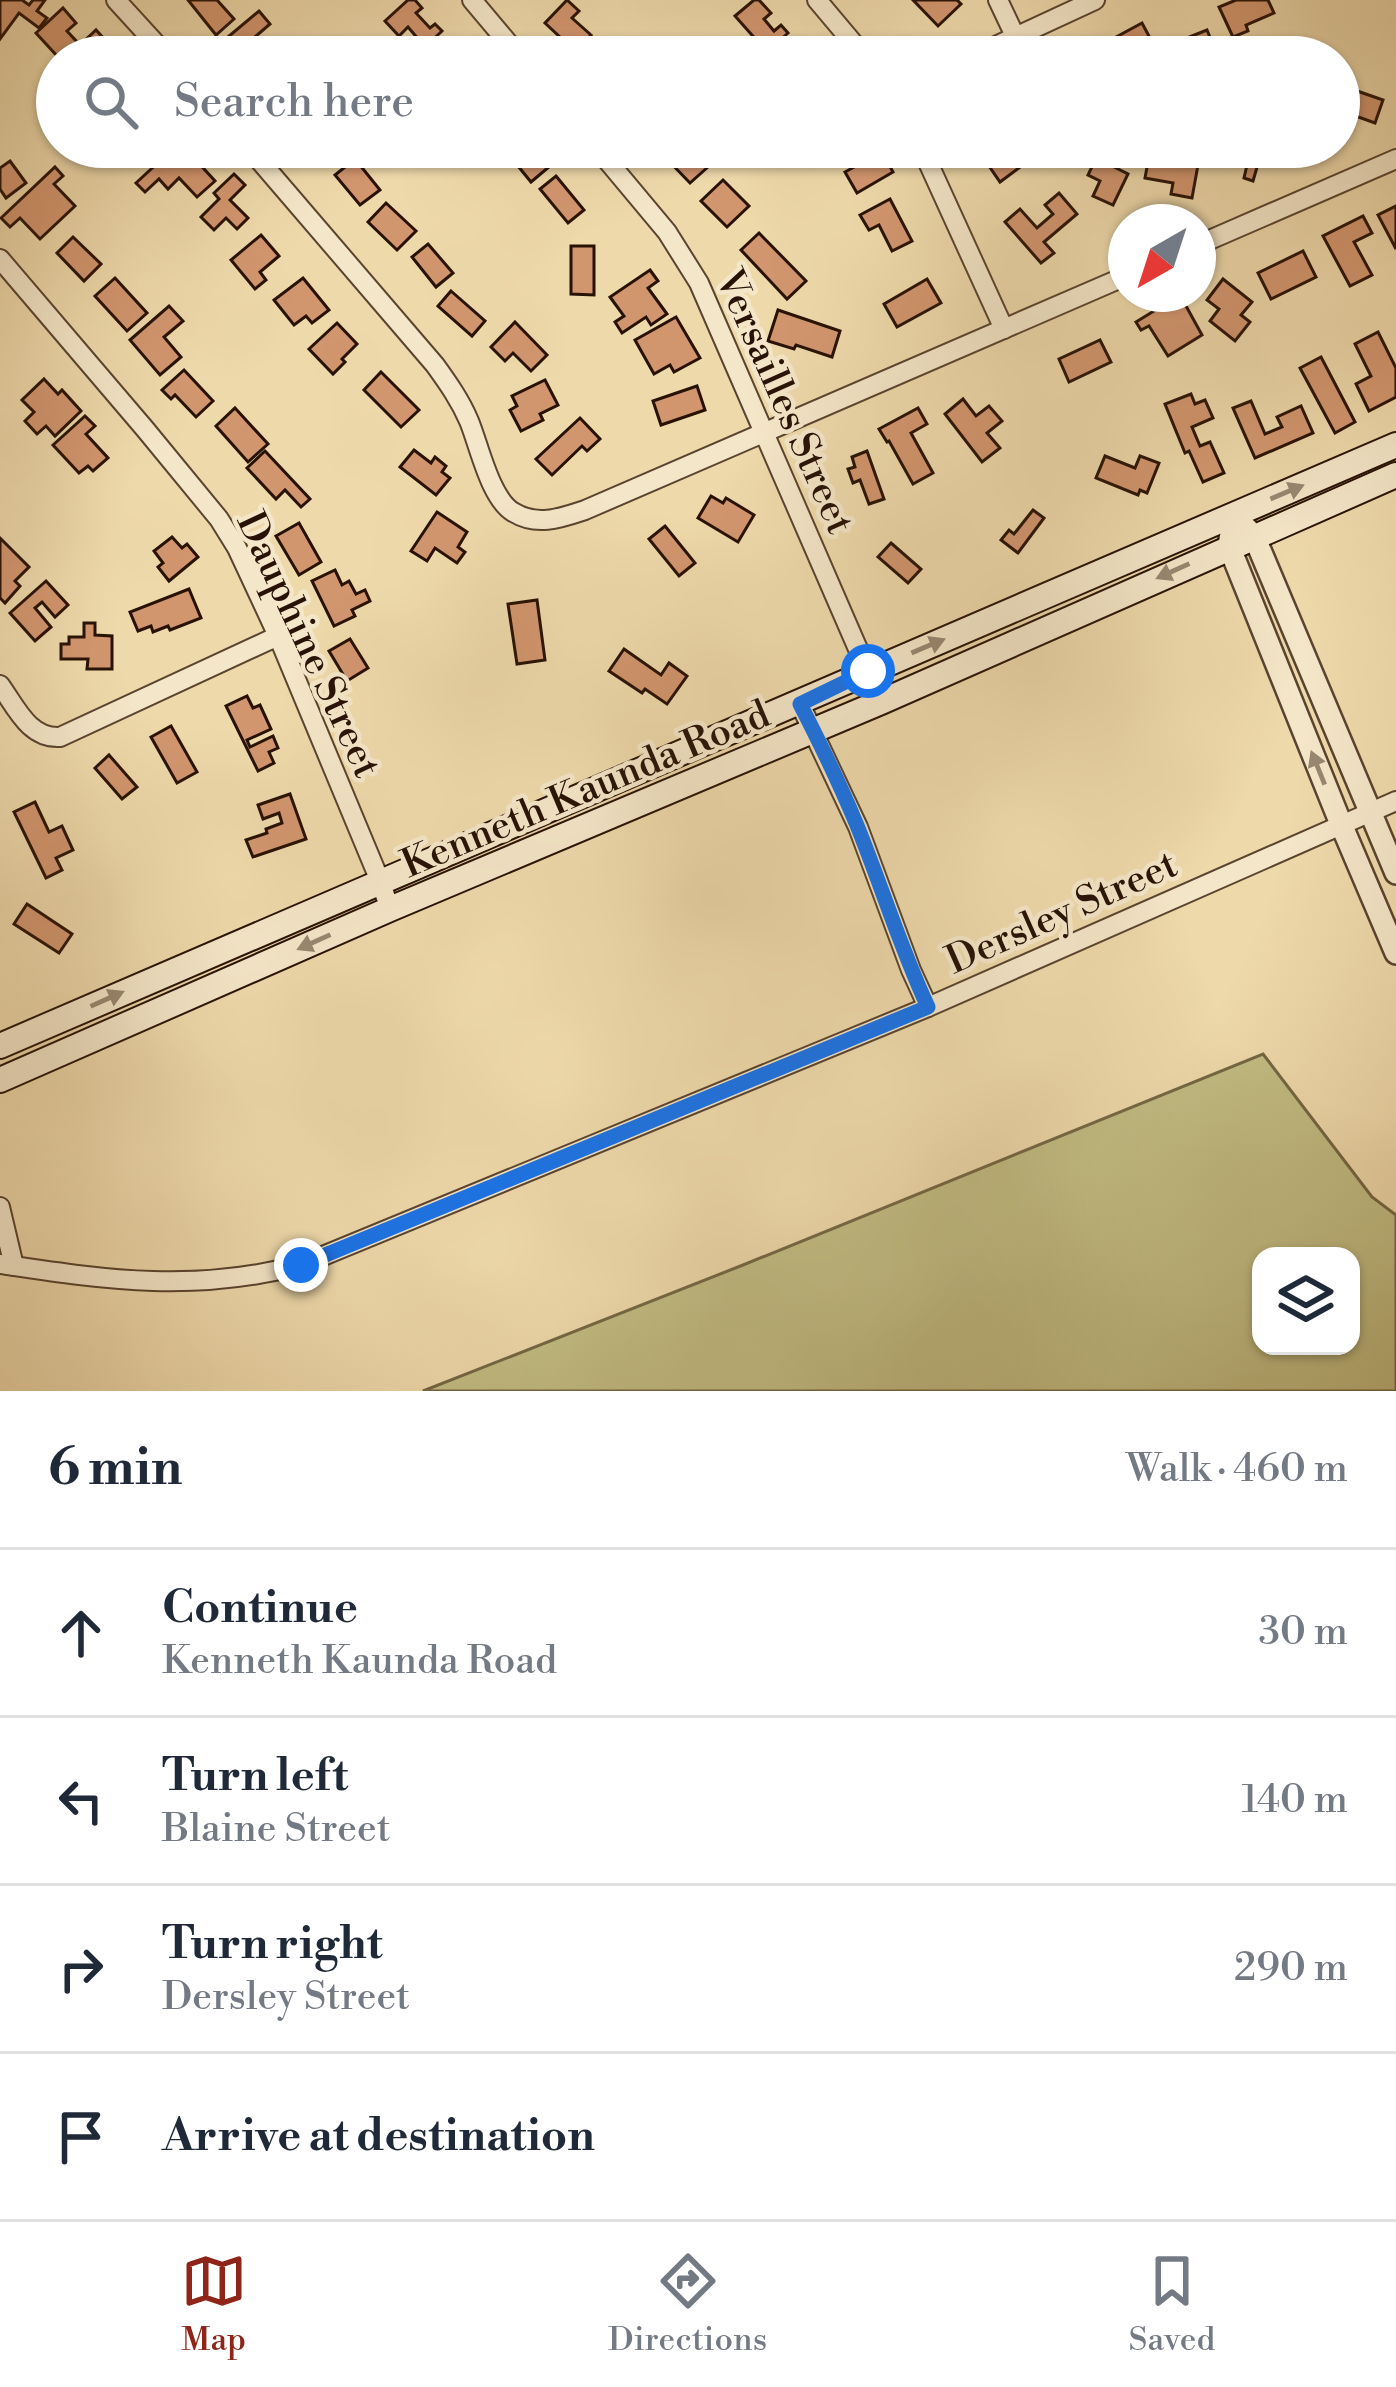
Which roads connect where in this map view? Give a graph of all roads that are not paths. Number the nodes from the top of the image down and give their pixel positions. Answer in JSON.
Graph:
{"nodes":[{"id":1,"x":116,"y":0,"type":"edge"},
{"id":2,"x":472,"y":0,"type":"edge"},
{"id":3,"x":817,"y":0,"type":"edge"},
{"id":4,"x":998,"y":0,"type":"edge"},
{"id":5,"x":1095,"y":0,"type":"edge"},
{"id":6,"x":149,"y":36,"type":"edge"},
{"id":7,"x":502,"y":36,"type":"edge"},
{"id":8,"x":848,"y":36,"type":"edge"},
{"id":9,"x":1015,"y":36,"type":"joint"},
{"id":10,"x":1396,"y":159,"type":"edge"},
{"id":11,"x":266,"y":168,"type":"edge"},
{"id":12,"x":613,"y":168,"type":"edge"},
{"id":13,"x":931,"y":168,"type":"edge"},
{"id":14,"x":1216,"y":237,"type":"edge"},
{"id":15,"x":0,"y":259,"type":"edge"},
{"id":16,"x":1108,"y":284,"type":"edge"},
{"id":17,"x":1004,"y":328,"type":"junction"},
{"id":18,"x":766,"y":432,"type":"junction"},
{"id":19,"x":1396,"y":445,"type":"edge"},
{"id":20,"x":1396,"y":475,"type":"edge"},
{"id":21,"x":1234,"y":515,"type":"junction"},
{"id":22,"x":1254,"y":536,"type":"junction"},
{"id":23,"x":1229,"y":546,"type":"junction"},
{"id":24,"x":278,"y":636,"type":"junction"},
{"id":25,"x":868,"y":671,"type":"junction"},
{"id":26,"x":0,"y":685,"type":"edge"},
{"id":27,"x":881,"y":702,"type":"junction"},
{"id":28,"x":800,"y":704,"type":"junction"},
{"id":29,"x":814,"y":731,"type":"junction"},
{"id":30,"x":1396,"y":801,"type":"edge"},
{"id":31,"x":1370,"y":812,"type":"junction"},
{"id":32,"x":1341,"y":824,"type":"junction"},
{"id":33,"x":1396,"y":873,"type":"edge"},
{"id":34,"x":380,"y":880,"type":"junction"},
{"id":35,"x":390,"y":909,"type":"junction"},
{"id":36,"x":1396,"y":953,"type":"edge"},
{"id":37,"x":928,"y":1007,"type":"junction"},
{"id":38,"x":0,"y":1046,"type":"edge"},
{"id":39,"x":0,"y":1080,"type":"edge"},
{"id":40,"x":0,"y":1207,"type":"edge"},
{"id":41,"x":7,"y":1265,"type":"edge"}],
"edges":[{"from":1,"to":6,"type":"street"},
{"from":2,"to":7,"type":"street"},
{"from":3,"to":8,"type":"street"},
{"from":4,"to":9,"type":"street"},
{"from":5,"to":9,"type":"street"},
{"from":10,"to":14,"type":"street"},
{"from":11,"to":18,"type":"street"},
{"from":12,"to":18,"type":"street","name":"Versailles Street"},
{"from":13,"to":17,"type":"street"},
{"from":15,"to":24,"type":"street","name":"Dauphine Street"},
{"from":16,"to":17,"type":"street"},
{"from":17,"to":18,"type":"street"},
{"from":18,"to":25,"type":"street","name":"Versailles Street"},
{"from":21,"to":19,"type":"main road","name":"Kenneth Kaunda Road","one_way":true},
{"from":20,"to":22,"type":"main road","name":"Kenneth Kaunda Road"},
{"from":21,"to":22,"type":"street"},
{"from":21,"to":23,"type":"street"},
{"from":25,"to":21,"type":"main road","name":"Kenneth Kaunda Road","one_way":true},
{"from":22,"to":23,"type":"main road","name":"Kenneth Kaunda Road"},
{"from":22,"to":31,"type":"street"},
{"from":23,"to":27,"type":"main road","name":"Kenneth Kaunda Road","one_way":true},
{"from":32,"to":23,"type":"street","one_way":true},
{"from":24,"to":26,"type":"street"},
{"from":24,"to":34,"type":"street","name":"Dauphine Street"},
{"from":25,"to":27,"type":"street","name":"Versailles Street"},
{"from":25,"to":28,"type":"main road","name":"Kenneth Kaunda Road"},
{"from":27,"to":29,"type":"main road","name":"Kenneth Kaunda Road"},
{"from":28,"to":29,"type":"street"},
{"from":28,"to":34,"type":"main road","name":"Kenneth Kaunda Road"},
{"from":29,"to":35,"type":"main road","name":"Kenneth Kaunda Road"},
{"from":29,"to":37,"type":"street"},
{"from":30,"to":31,"type":"street","name":"Dersley Street"},
{"from":31,"to":32,"type":"street","name":"Dersley Street"},
{"from":31,"to":33,"type":"street"},
{"from":32,"to":36,"type":"street"},
{"from":32,"to":37,"type":"street","name":"Dersley Street"},
{"from":34,"to":35,"type":"street","name":"Dauphine Street"},
{"from":38,"to":34,"type":"main road","name":"Kenneth Kaunda Road","one_way":true},
{"from":35,"to":39,"type":"main road","name":"Kenneth Kaunda Road","one_way":true},
{"from":37,"to":41,"type":"street","name":"Dersley Street"},
{"from":40,"to":41,"type":"street"}]}
